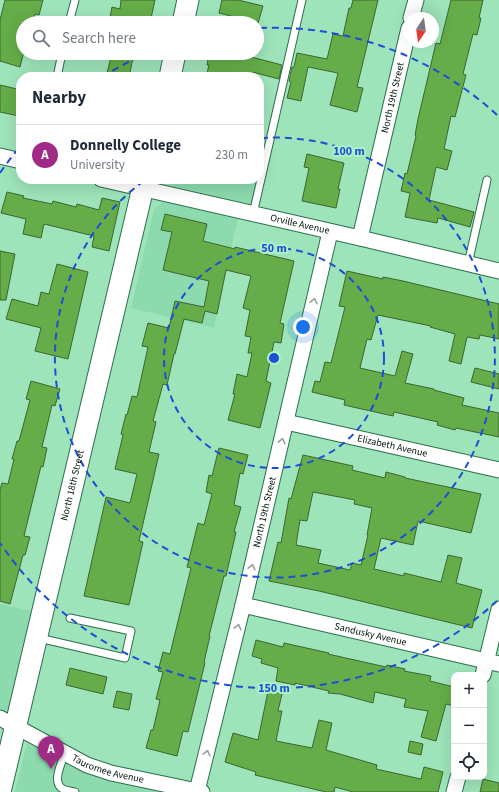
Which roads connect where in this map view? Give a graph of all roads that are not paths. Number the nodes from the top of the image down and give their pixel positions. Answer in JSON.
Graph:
{"nodes":[{"id":1,"x":75,"y":0,"type":"edge"},
{"id":2,"x":188,"y":0,"type":"edge"},
{"id":3,"x":302,"y":0,"type":"edge"},
{"id":4,"x":416,"y":0,"type":"edge"},
{"id":5,"x":413,"y":12,"type":"edge"},
{"id":6,"x":71,"y":16,"type":"edge"},
{"id":7,"x":185,"y":16,"type":"edge"},
{"id":8,"x":404,"y":48,"type":"edge"},
{"id":9,"x":61,"y":60,"type":"edge"},
{"id":10,"x":174,"y":60,"type":"edge"},
{"id":11,"x":58,"y":72,"type":"edge"},
{"id":12,"x":171,"y":72,"type":"edge"},
{"id":13,"x":0,"y":156,"type":"edge"},
{"id":14,"x":16,"y":160,"type":"edge"},
{"id":15,"x":264,"y":166,"type":"edge"},
{"id":16,"x":487,"y":180,"type":"dead end"},
{"id":17,"x":144,"y":184,"type":"edge"},
{"id":18,"x":260,"y":184,"type":"edge"},
{"id":19,"x":253,"y":214,"type":"junction"},
{"id":20,"x":330,"y":232,"type":"junction"},
{"id":21,"x":360,"y":238,"type":"junction"},
{"id":22,"x":468,"y":264,"type":"junction"},
{"id":23,"x":499,"y":271,"type":"edge"},
{"id":24,"x":286,"y":422,"type":"junction"},
{"id":25,"x":499,"y":470,"type":"edge"},
{"id":26,"x":243,"y":605,"type":"junction"},
{"id":27,"x":499,"y":609,"type":"edge"},
{"id":28,"x":70,"y":618,"type":"dead end"},
{"id":29,"x":36,"y":638,"type":"junction"},
{"id":30,"x":490,"y":666,"type":"edge"},
{"id":31,"x":8,"y":722,"type":"edge"},
{"id":32,"x":65,"y":753,"type":"junction"},
{"id":33,"x":457,"y":780,"type":"edge"},
{"id":34,"x":0,"y":792,"type":"edge"},
{"id":35,"x":75,"y":792,"type":"edge"},
{"id":36,"x":199,"y":792,"type":"edge"},
{"id":37,"x":454,"y":792,"type":"edge"}],
"edges":[{"from":1,"to":6,"type":"lane"},
{"from":2,"to":7,"type":"main road"},
{"from":3,"to":15,"type":"lane"},
{"from":4,"to":5,"type":"street"},
{"from":8,"to":21,"type":"street","name":"North 19th Street"},
{"from":9,"to":11,"type":"lane"},
{"from":10,"to":12,"type":"main road"},
{"from":13,"to":14,"type":"street"},
{"from":16,"to":22,"type":"lane"},
{"from":17,"to":19,"type":"street","name":"Orville Avenue"},
{"from":17,"to":29,"type":"main road","name":"North 18th Street"},
{"from":18,"to":19,"type":"lane"},
{"from":19,"to":20,"type":"street","name":"Orville Avenue"},
{"from":20,"to":21,"type":"street","name":"Orville Avenue"},
{"from":24,"to":20,"type":"street","name":"North 19th Street","one_way":true},
{"from":21,"to":22,"type":"street","name":"Orville Avenue"},
{"from":22,"to":23,"type":"street","name":"Orville Avenue"},
{"from":24,"to":25,"type":"street","name":"Elizabeth Avenue"},
{"from":26,"to":24,"type":"street","name":"North 19th Street","one_way":true},
{"from":26,"to":30,"type":"street","name":"Sandusky Avenue"},
{"from":36,"to":26,"type":"street","name":"North 19th Street","one_way":true},
{"from":27,"to":30,"type":"street"},
{"from":28,"to":29,"type":"lane"},
{"from":29,"to":31,"type":"main road","name":"North 18th Street"},
{"from":31,"to":32,"type":"street","name":"Tauromee Avenue"},
{"from":31,"to":34,"type":"main road","name":"North 18th Street"},
{"from":32,"to":35,"type":"lane"},
{"from":32,"to":36,"type":"street","name":"Tauromee Avenue"},
{"from":33,"to":37,"type":"street"}]}
